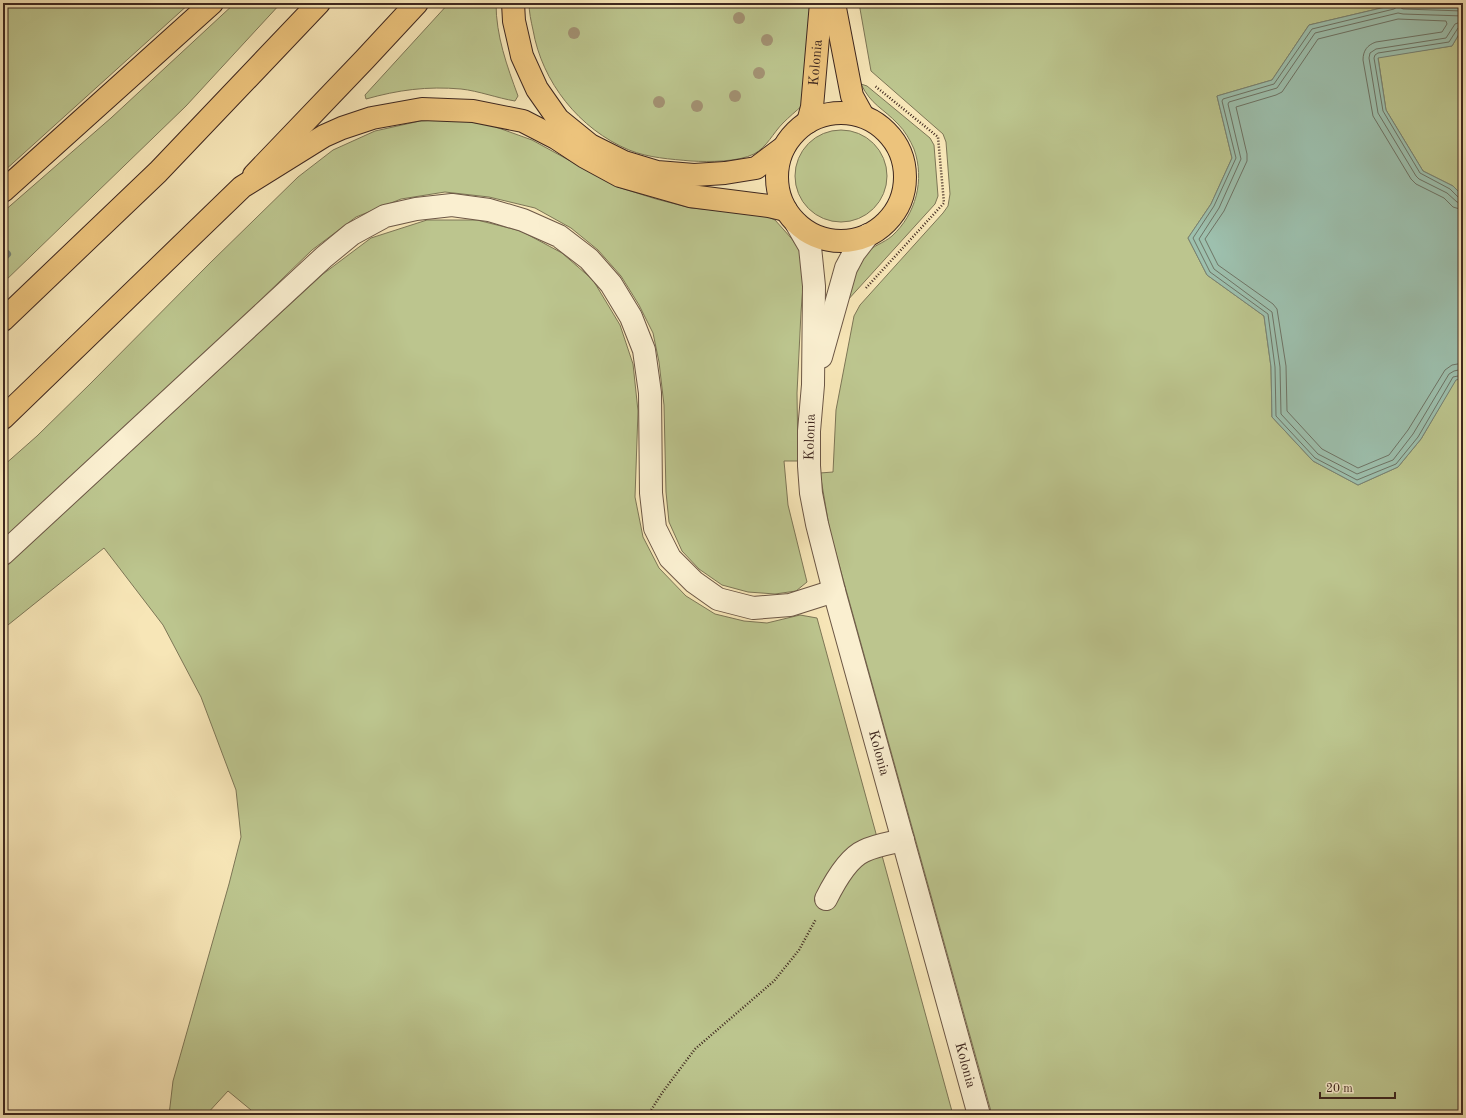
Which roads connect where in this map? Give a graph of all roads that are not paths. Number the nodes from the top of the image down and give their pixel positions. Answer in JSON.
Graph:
{"nodes":[{"id":1,"x":212,"y":3,"type":"edge"},
{"id":2,"x":319,"y":3,"type":"edge"},
{"id":3,"x":417,"y":3,"type":"edge"},
{"id":4,"x":513,"y":3,"type":"edge"},
{"id":5,"x":821,"y":3,"type":"edge"},
{"id":6,"x":834,"y":3,"type":"edge"},
{"id":7,"x":863,"y":116,"type":"junction"},
{"id":8,"x":808,"y":122,"type":"junction"},
{"id":9,"x":784,"y":147,"type":"junction"},
{"id":10,"x":242,"y":187,"type":"junction"},
{"id":11,"x":3,"y":191,"type":"edge"},
{"id":12,"x":791,"y":216,"type":"junction"},
{"id":13,"x":868,"y":235,"type":"junction"},
{"id":14,"x":3,"y":320,"type":"edge"},
{"id":15,"x":813,"y":385,"type":"junction"},
{"id":16,"x":3,"y":418,"type":"edge"},
{"id":17,"x":3,"y":554,"type":"edge"},
{"id":18,"x":834,"y":591,"type":"junction"},
{"id":19,"x":903,"y":840,"type":"junction"},
{"id":20,"x":826,"y":899,"type":"road end"},
{"id":21,"x":980,"y":1115,"type":"edge"}],
"edges":[{"from":1,"to":11,"type":"main road"},
{"from":2,"to":14,"type":"main road"},
{"from":3,"to":10,"type":"main road"},
{"from":4,"to":9,"type":"main road"},
{"from":5,"to":8,"type":"main road","name":"Kolonia"},
{"from":6,"to":7,"type":"main road","name":"Kolonia"},
{"from":7,"to":8,"type":"main road"},
{"from":7,"to":13,"type":"main road"},
{"from":8,"to":9,"type":"main road"},
{"from":9,"to":12,"type":"main road"},
{"from":10,"to":12,"type":"main road"},
{"from":10,"to":16,"type":"main road"},
{"from":12,"to":13,"type":"main road"},
{"from":12,"to":15,"type":"street","name":"Kolonia"},
{"from":13,"to":15,"type":"street","name":"Kolonia"},
{"from":15,"to":18,"type":"street","name":"Kolonia"},
{"from":17,"to":18,"type":"street"},
{"from":18,"to":19,"type":"street","name":"Kolonia"},
{"from":19,"to":20,"type":"street"},
{"from":19,"to":21,"type":"street","name":"Kolonia"}]}
